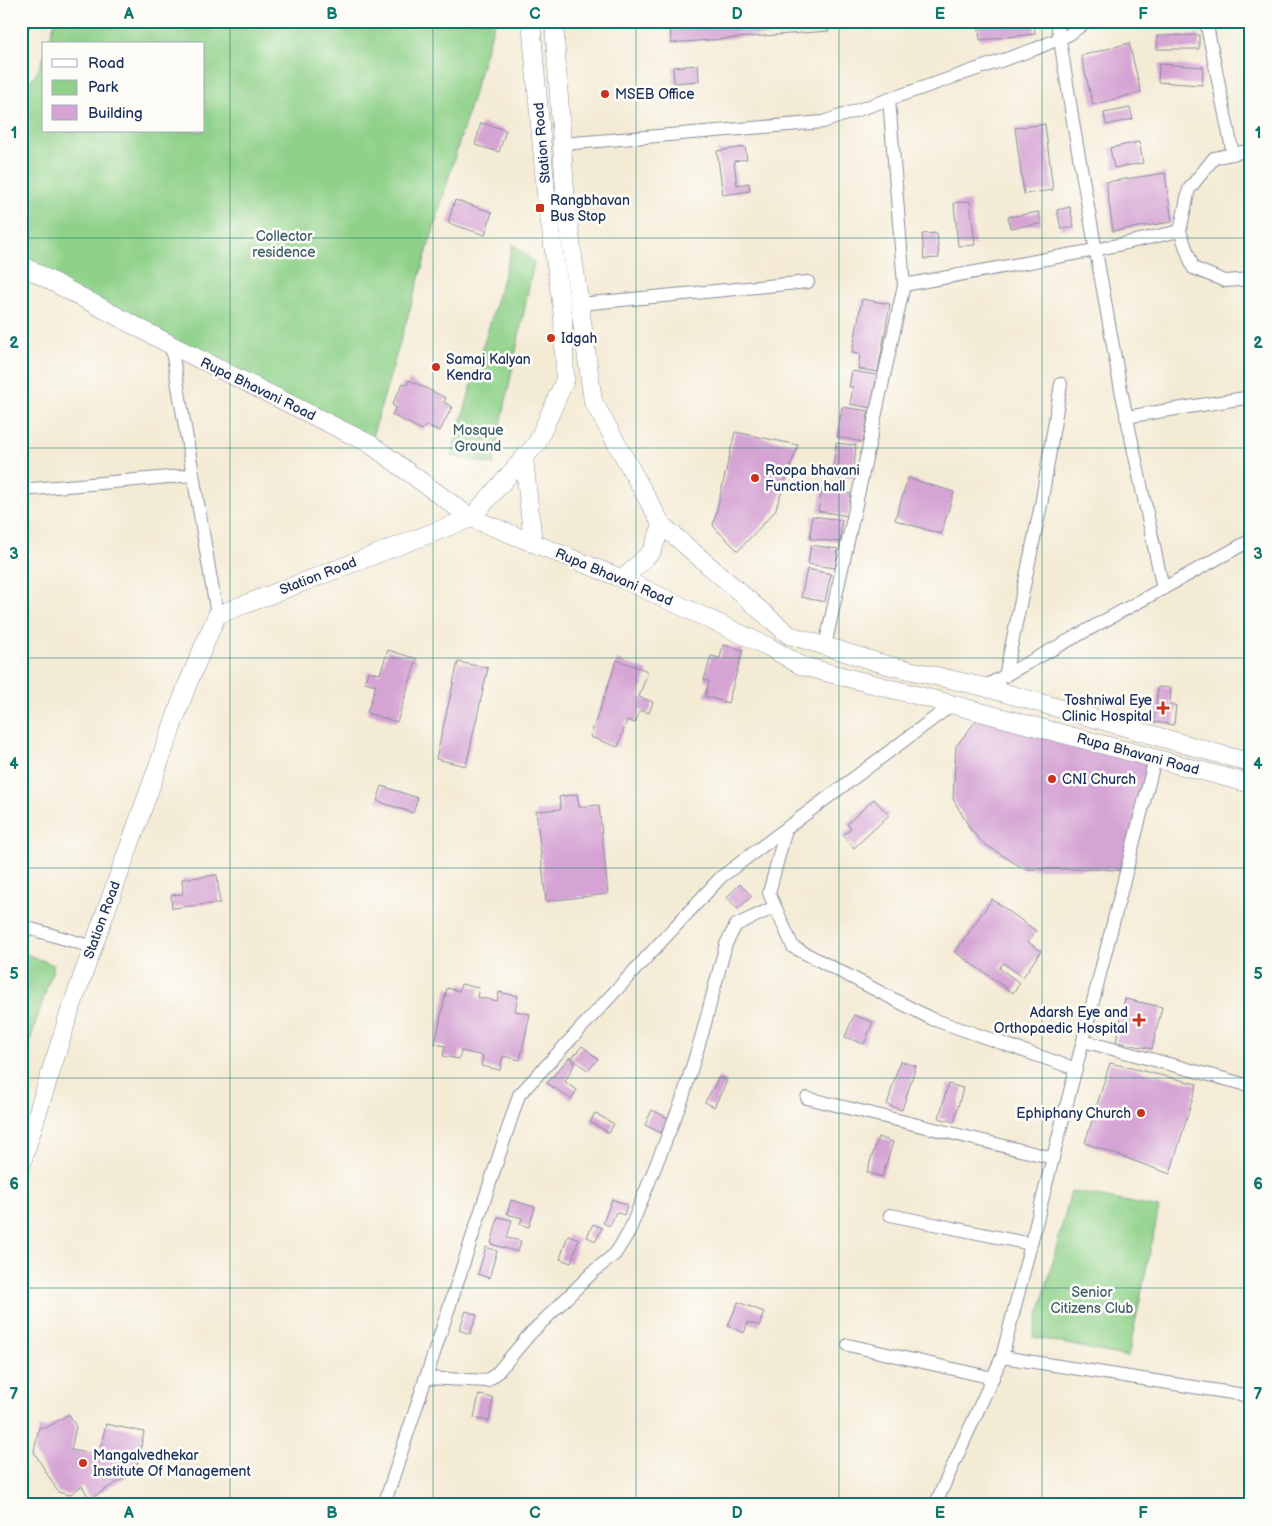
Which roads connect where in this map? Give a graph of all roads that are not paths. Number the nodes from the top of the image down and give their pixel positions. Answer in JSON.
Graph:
{"nodes":[{"id":1,"x":531,"y":21,"type":"edge"},
{"id":2,"x":554,"y":21,"type":"edge"},
{"id":3,"x":1057,"y":21,"type":"edge"},
{"id":4,"x":1086,"y":21,"type":"edge"},
{"id":5,"x":1206,"y":21,"type":"edge"},
{"id":6,"x":1059,"y":40,"type":"junction"},
{"id":7,"x":889,"y":98,"type":"junction"},
{"id":8,"x":562,"y":144,"type":"junction"},
{"id":9,"x":1251,"y":150,"type":"edge"},
{"id":10,"x":1234,"y":154,"type":"junction"},
{"id":11,"x":1180,"y":231,"type":"junction"},
{"id":12,"x":1096,"y":250,"type":"junction"},
{"id":13,"x":21,"y":265,"type":"edge"},
{"id":14,"x":1251,"y":279,"type":"edge"},
{"id":15,"x":808,"y":282,"type":"dead end"},
{"id":16,"x":904,"y":285,"type":"junction"},
{"id":17,"x":580,"y":304,"type":"junction"},
{"id":18,"x":171,"y":345,"type":"junction"},
{"id":19,"x":1061,"y":384,"type":"dead end"},
{"id":20,"x":1251,"y":397,"type":"edge"},
{"id":21,"x":1126,"y":417,"type":"junction"},
{"id":22,"x":524,"y":458,"type":"junction"},
{"id":23,"x":193,"y":476,"type":"junction"},
{"id":24,"x":21,"y":490,"type":"edge"},
{"id":25,"x":471,"y":518,"type":"junction"},
{"id":26,"x":662,"y":525,"type":"junction"},
{"id":27,"x":1251,"y":540,"type":"edge"},
{"id":28,"x":533,"y":543,"type":"junction"},
{"id":29,"x":623,"y":579,"type":"junction"},
{"id":30,"x":1163,"y":589,"type":"junction"},
{"id":31,"x":217,"y":615,"type":"junction"},
{"id":32,"x":825,"y":646,"type":"junction"},
{"id":33,"x":1005,"y":676,"type":"junction"},
{"id":34,"x":984,"y":687,"type":"junction"},
{"id":35,"x":953,"y":704,"type":"junction"},
{"id":36,"x":1155,"y":759,"type":"junction"},
{"id":37,"x":1251,"y":763,"type":"edge"},
{"id":38,"x":1251,"y":784,"type":"edge"},
{"id":39,"x":786,"y":829,"type":"junction"},
{"id":40,"x":776,"y":907,"type":"junction"},
{"id":41,"x":21,"y":926,"type":"edge"},
{"id":42,"x":93,"y":947,"type":"junction"},
{"id":43,"x":1083,"y":1040,"type":"junction"},
{"id":44,"x":1076,"y":1069,"type":"junction"},
{"id":45,"x":1251,"y":1086,"type":"edge"},
{"id":46,"x":807,"y":1098,"type":"dead end"},
{"id":47,"x":1053,"y":1158,"type":"junction"},
{"id":48,"x":21,"y":1165,"type":"edge"},
{"id":49,"x":890,"y":1215,"type":"dead end"},
{"id":50,"x":1031,"y":1244,"type":"junction"},
{"id":51,"x":848,"y":1345,"type":"dead end"},
{"id":52,"x":1002,"y":1357,"type":"junction"},
{"id":53,"x":425,"y":1378,"type":"junction"},
{"id":54,"x":993,"y":1378,"type":"junction"},
{"id":55,"x":1251,"y":1396,"type":"edge"},
{"id":56,"x":21,"y":1502,"type":"edge"},
{"id":57,"x":27,"y":1505,"type":"edge"},
{"id":58,"x":384,"y":1505,"type":"edge"},
{"id":59,"x":935,"y":1505,"type":"edge"}],
"edges":[{"from":1,"to":22,"type":"main road","name":"Station Road"},
{"from":2,"to":8,"type":"main road"},
{"from":3,"to":6,"type":"street"},
{"from":4,"to":6,"type":"street"},
{"from":5,"to":10,"type":"street"},
{"from":6,"to":7,"type":"street"},
{"from":6,"to":12,"type":"street"},
{"from":7,"to":8,"type":"street"},
{"from":7,"to":16,"type":"street"},
{"from":8,"to":17,"type":"main road"},
{"from":9,"to":10,"type":"street"},
{"from":10,"to":11,"type":"street"},
{"from":11,"to":12,"type":"street"},
{"from":11,"to":14,"type":"street"},
{"from":12,"to":16,"type":"street"},
{"from":12,"to":21,"type":"street"},
{"from":13,"to":18,"type":"main road","name":"Rupa Bhavani Road"},
{"from":15,"to":17,"type":"street"},
{"from":16,"to":32,"type":"street"},
{"from":17,"to":26,"type":"main road"},
{"from":18,"to":23,"type":"street"},
{"from":18,"to":25,"type":"main road","name":"Rupa Bhavani Road"},
{"from":19,"to":33,"type":"street"},
{"from":20,"to":21,"type":"street"},
{"from":21,"to":30,"type":"street"},
{"from":22,"to":25,"type":"main road","name":"Station Road"},
{"from":22,"to":28,"type":"main road"},
{"from":23,"to":24,"type":"street"},
{"from":23,"to":31,"type":"street"},
{"from":25,"to":28,"type":"main road","name":"Rupa Bhavani Road"},
{"from":25,"to":31,"type":"main road","name":"Station Road"},
{"from":26,"to":29,"type":"main road"},
{"from":26,"to":32,"type":"main road"},
{"from":27,"to":30,"type":"street"},
{"from":28,"to":29,"type":"main road","name":"Rupa Bhavani Road"},
{"from":29,"to":35,"type":"main road","name":"Rupa Bhavani Road"},
{"from":30,"to":33,"type":"street"},
{"from":31,"to":42,"type":"main road","name":"Station Road"},
{"from":32,"to":34,"type":"main road"},
{"from":33,"to":34,"type":"street"},
{"from":34,"to":37,"type":"main road"},
{"from":35,"to":36,"type":"main road","name":"Rupa Bhavani Road"},
{"from":35,"to":39,"type":"street"},
{"from":36,"to":38,"type":"main road","name":"Rupa Bhavani Road"},
{"from":36,"to":43,"type":"street"},
{"from":39,"to":40,"type":"street"},
{"from":39,"to":53,"type":"street"},
{"from":40,"to":44,"type":"street"},
{"from":40,"to":53,"type":"street"},
{"from":41,"to":42,"type":"street"},
{"from":42,"to":48,"type":"main road","name":"Station Road"},
{"from":43,"to":44,"type":"street"},
{"from":43,"to":45,"type":"street"},
{"from":44,"to":47,"type":"street"},
{"from":46,"to":47,"type":"street"},
{"from":47,"to":50,"type":"street"},
{"from":49,"to":50,"type":"street"},
{"from":50,"to":52,"type":"street"},
{"from":51,"to":54,"type":"street"},
{"from":52,"to":54,"type":"street"},
{"from":52,"to":55,"type":"street"},
{"from":53,"to":58,"type":"street"},
{"from":54,"to":59,"type":"street"},
{"from":56,"to":57,"type":"street"}]}
